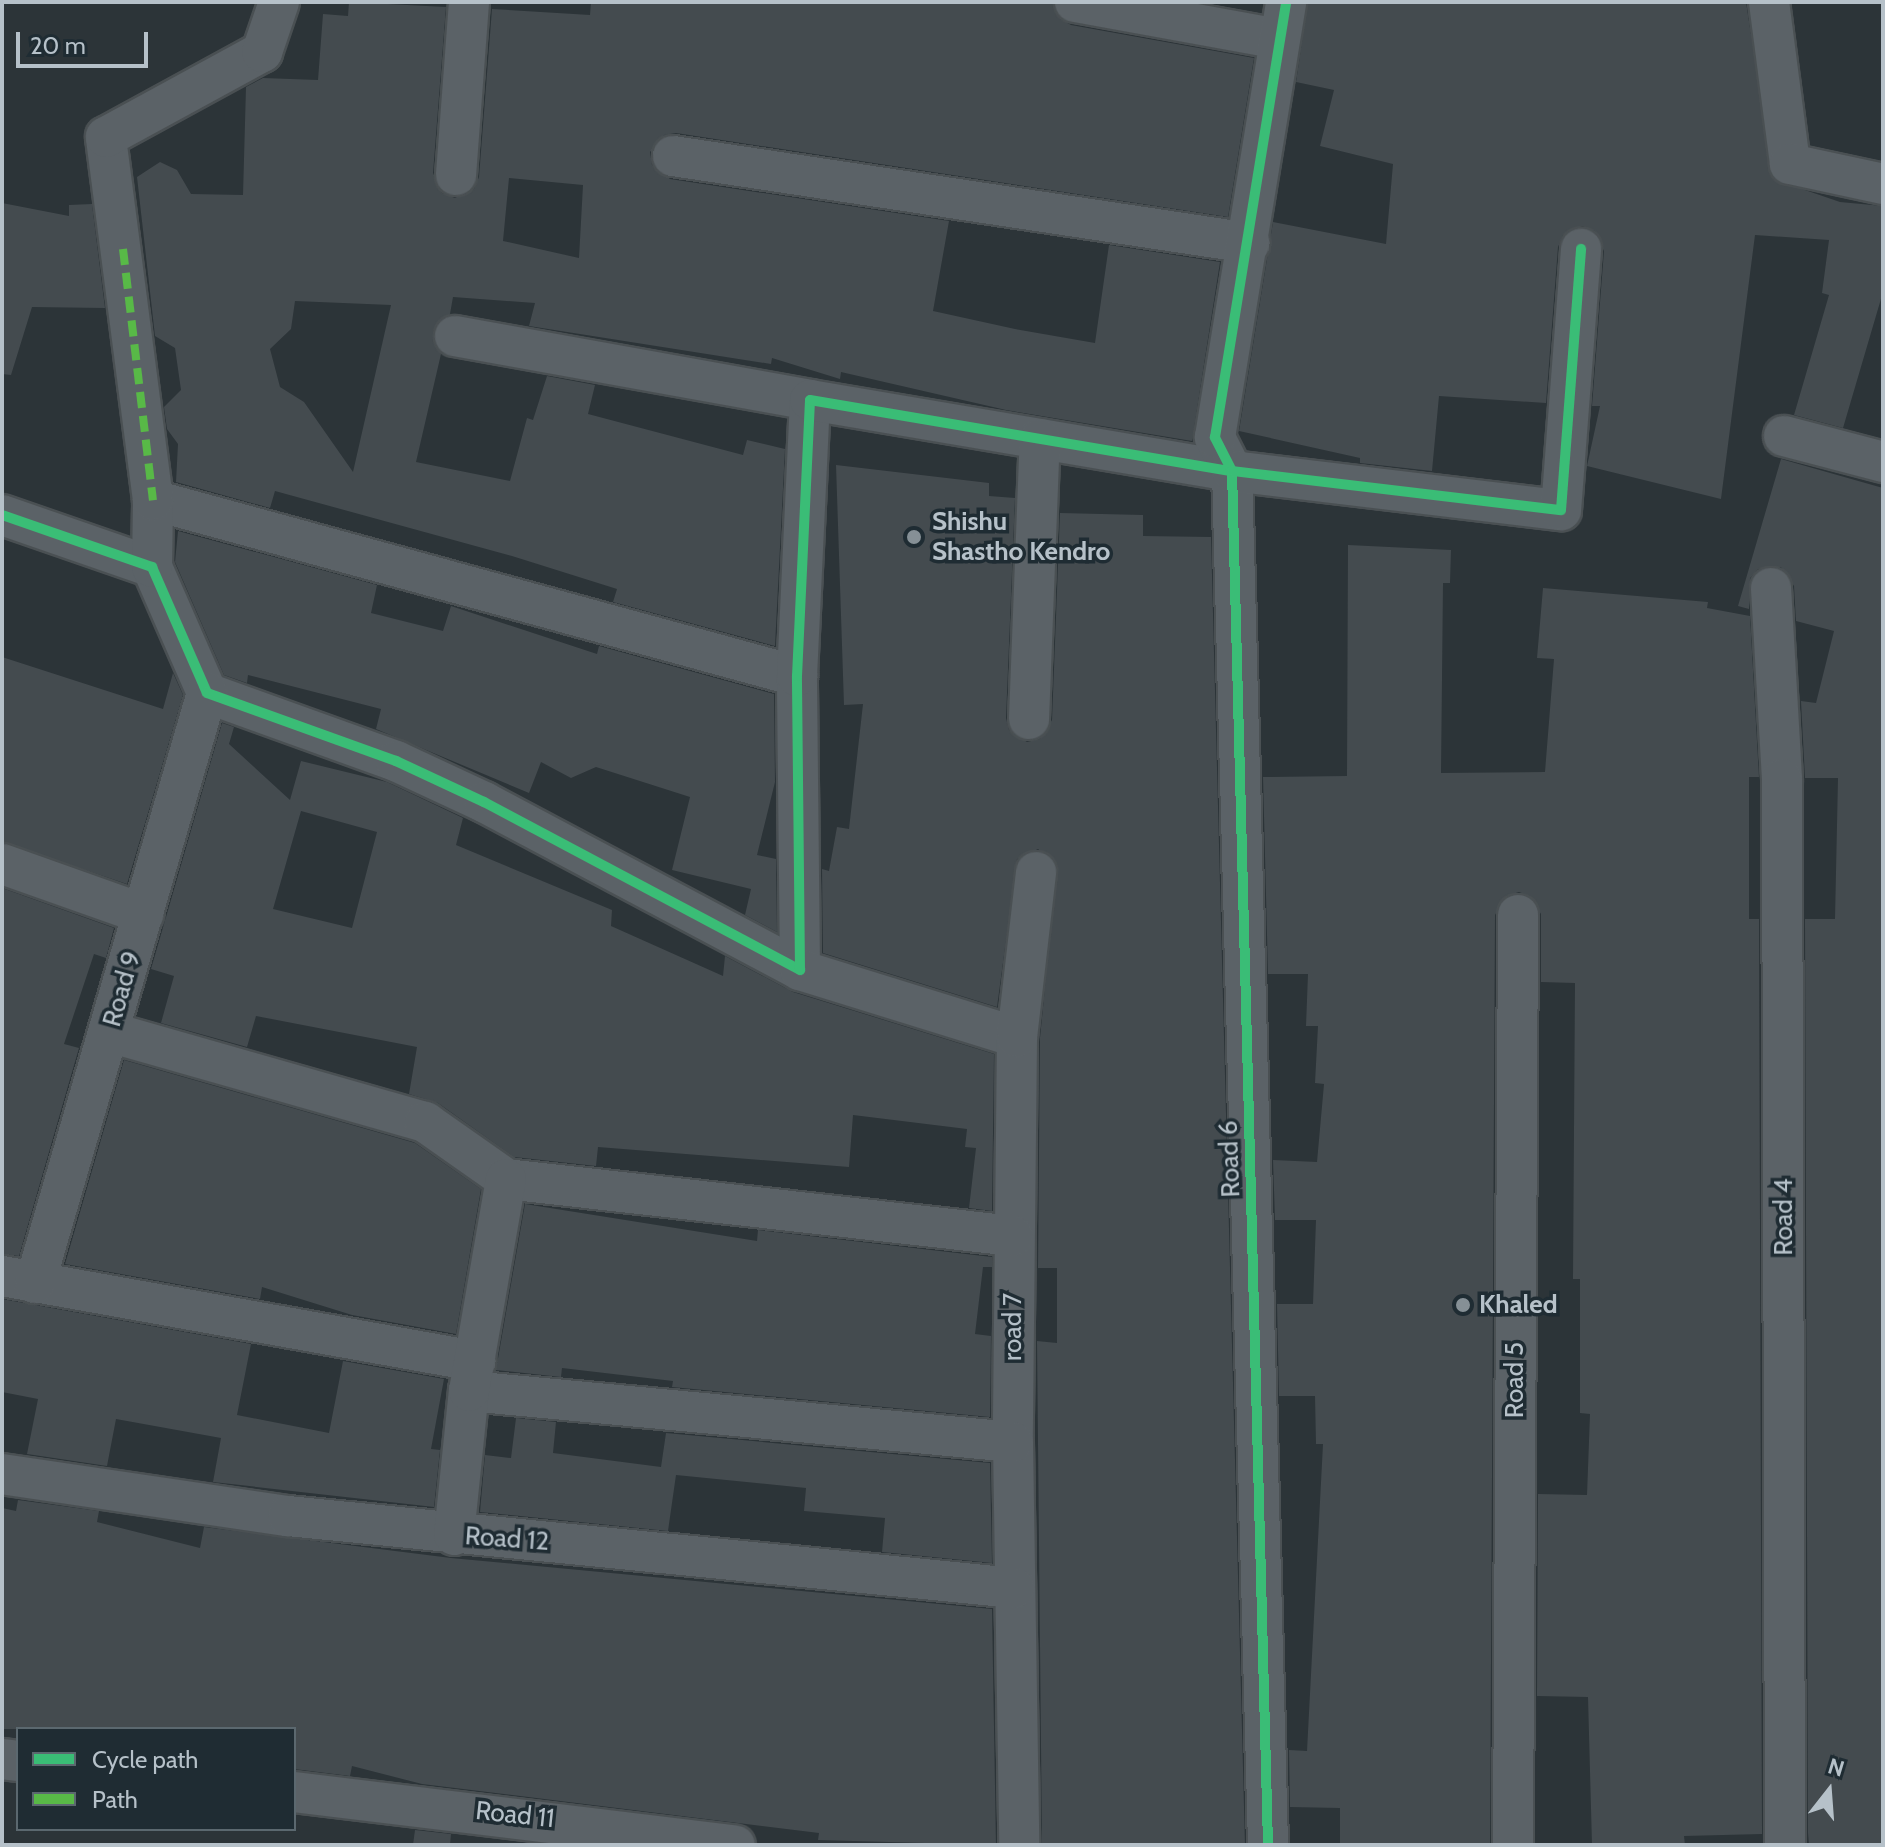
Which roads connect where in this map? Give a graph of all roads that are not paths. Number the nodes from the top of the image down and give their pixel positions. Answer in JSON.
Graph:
{"nodes":[{"id":1,"x":279,"y":2,"type":"edge"},
{"id":2,"x":469,"y":2,"type":"edge"},
{"id":3,"x":1075,"y":2,"type":"edge"},
{"id":4,"x":1769,"y":2,"type":"edge"},
{"id":5,"x":1282,"y":21,"type":"edge"},
{"id":6,"x":673,"y":156,"type":"dead end"},
{"id":7,"x":456,"y":175,"type":"dead end"},
{"id":8,"x":1883,"y":184,"type":"edge"},
{"id":9,"x":1249,"y":243,"type":"junction"},
{"id":10,"x":1581,"y":249,"type":"dead end"},
{"id":11,"x":455,"y":336,"type":"dead end"},
{"id":12,"x":810,"y":400,"type":"junction"},
{"id":13,"x":1784,"y":436,"type":"dead end"},
{"id":14,"x":1040,"y":439,"type":"junction"},
{"id":15,"x":1883,"y":462,"type":"edge"},
{"id":16,"x":1232,"y":471,"type":"junction"},
{"id":17,"x":153,"y":500,"type":"junction"},
{"id":18,"x":2,"y":515,"type":"edge"},
{"id":19,"x":152,"y":567,"type":"junction"},
{"id":20,"x":1771,"y":588,"type":"dead end"},
{"id":21,"x":797,"y":676,"type":"junction"},
{"id":22,"x":207,"y":693,"type":"junction"},
{"id":23,"x":1029,"y":719,"type":"dead end"},
{"id":24,"x":2,"y":864,"type":"edge"},
{"id":25,"x":1036,"y":872,"type":"dead end"},
{"id":26,"x":143,"y":914,"type":"junction"},
{"id":27,"x":1518,"y":915,"type":"dead end"},
{"id":28,"x":800,"y":970,"type":"junction"},
{"id":29,"x":109,"y":1032,"type":"junction"},
{"id":30,"x":1017,"y":1037,"type":"junction"},
{"id":31,"x":506,"y":1179,"type":"junction"},
{"id":32,"x":1013,"y":1236,"type":"junction"},
{"id":33,"x":19,"y":1279,"type":"edge"},
{"id":34,"x":472,"y":1376,"type":"junction"},
{"id":35,"x":1013,"y":1442,"type":"junction"},
{"id":36,"x":2,"y":1474,"type":"edge"},
{"id":37,"x":454,"y":1535,"type":"junction"},
{"id":38,"x":1014,"y":1588,"type":"junction"},
{"id":39,"x":296,"y":1792,"type":"edge"},
{"id":40,"x":735,"y":1845,"type":"edge"},
{"id":41,"x":1019,"y":1845,"type":"edge"},
{"id":42,"x":1268,"y":1845,"type":"edge"},
{"id":43,"x":1513,"y":1845,"type":"edge"},
{"id":44,"x":1785,"y":1845,"type":"edge"}],
"edges":[{"from":1,"to":17,"type":"street"},
{"from":2,"to":7,"type":"street"},
{"from":3,"to":5,"type":"street"},
{"from":4,"to":8,"type":"street"},
{"from":5,"to":9,"type":"street"},
{"from":6,"to":9,"type":"street"},
{"from":9,"to":16,"type":"street"},
{"from":10,"to":16,"type":"street"},
{"from":11,"to":12,"type":"street"},
{"from":12,"to":14,"type":"street"},
{"from":12,"to":21,"type":"street"},
{"from":13,"to":15,"type":"street"},
{"from":14,"to":16,"type":"street"},
{"from":14,"to":23,"type":"street"},
{"from":16,"to":42,"type":"street","name":"Road 6"},
{"from":17,"to":19,"type":"street"},
{"from":17,"to":21,"type":"street"},
{"from":18,"to":19,"type":"street"},
{"from":19,"to":22,"type":"street"},
{"from":20,"to":44,"type":"street","name":"Road 4"},
{"from":21,"to":28,"type":"street"},
{"from":22,"to":26,"type":"street","name":"Road 9"},
{"from":22,"to":28,"type":"street"},
{"from":24,"to":26,"type":"street"},
{"from":25,"to":30,"type":"street","name":"road 7"},
{"from":26,"to":29,"type":"street","name":"Road 9"},
{"from":27,"to":43,"type":"street","name":"Road 5"},
{"from":28,"to":30,"type":"street"},
{"from":29,"to":31,"type":"street"},
{"from":29,"to":33,"type":"street","name":"Road 9"},
{"from":30,"to":32,"type":"street","name":"road 7"},
{"from":31,"to":32,"type":"street"},
{"from":31,"to":34,"type":"street"},
{"from":32,"to":35,"type":"street","name":"road 7"},
{"from":33,"to":34,"type":"street"},
{"from":34,"to":35,"type":"street"},
{"from":34,"to":37,"type":"street"},
{"from":35,"to":38,"type":"street","name":"road 7"},
{"from":36,"to":37,"type":"street","name":"Road 12"},
{"from":37,"to":38,"type":"street","name":"Road 12"},
{"from":38,"to":41,"type":"street","name":"road 7"},
{"from":39,"to":40,"type":"street","name":"Road 11"}]}
